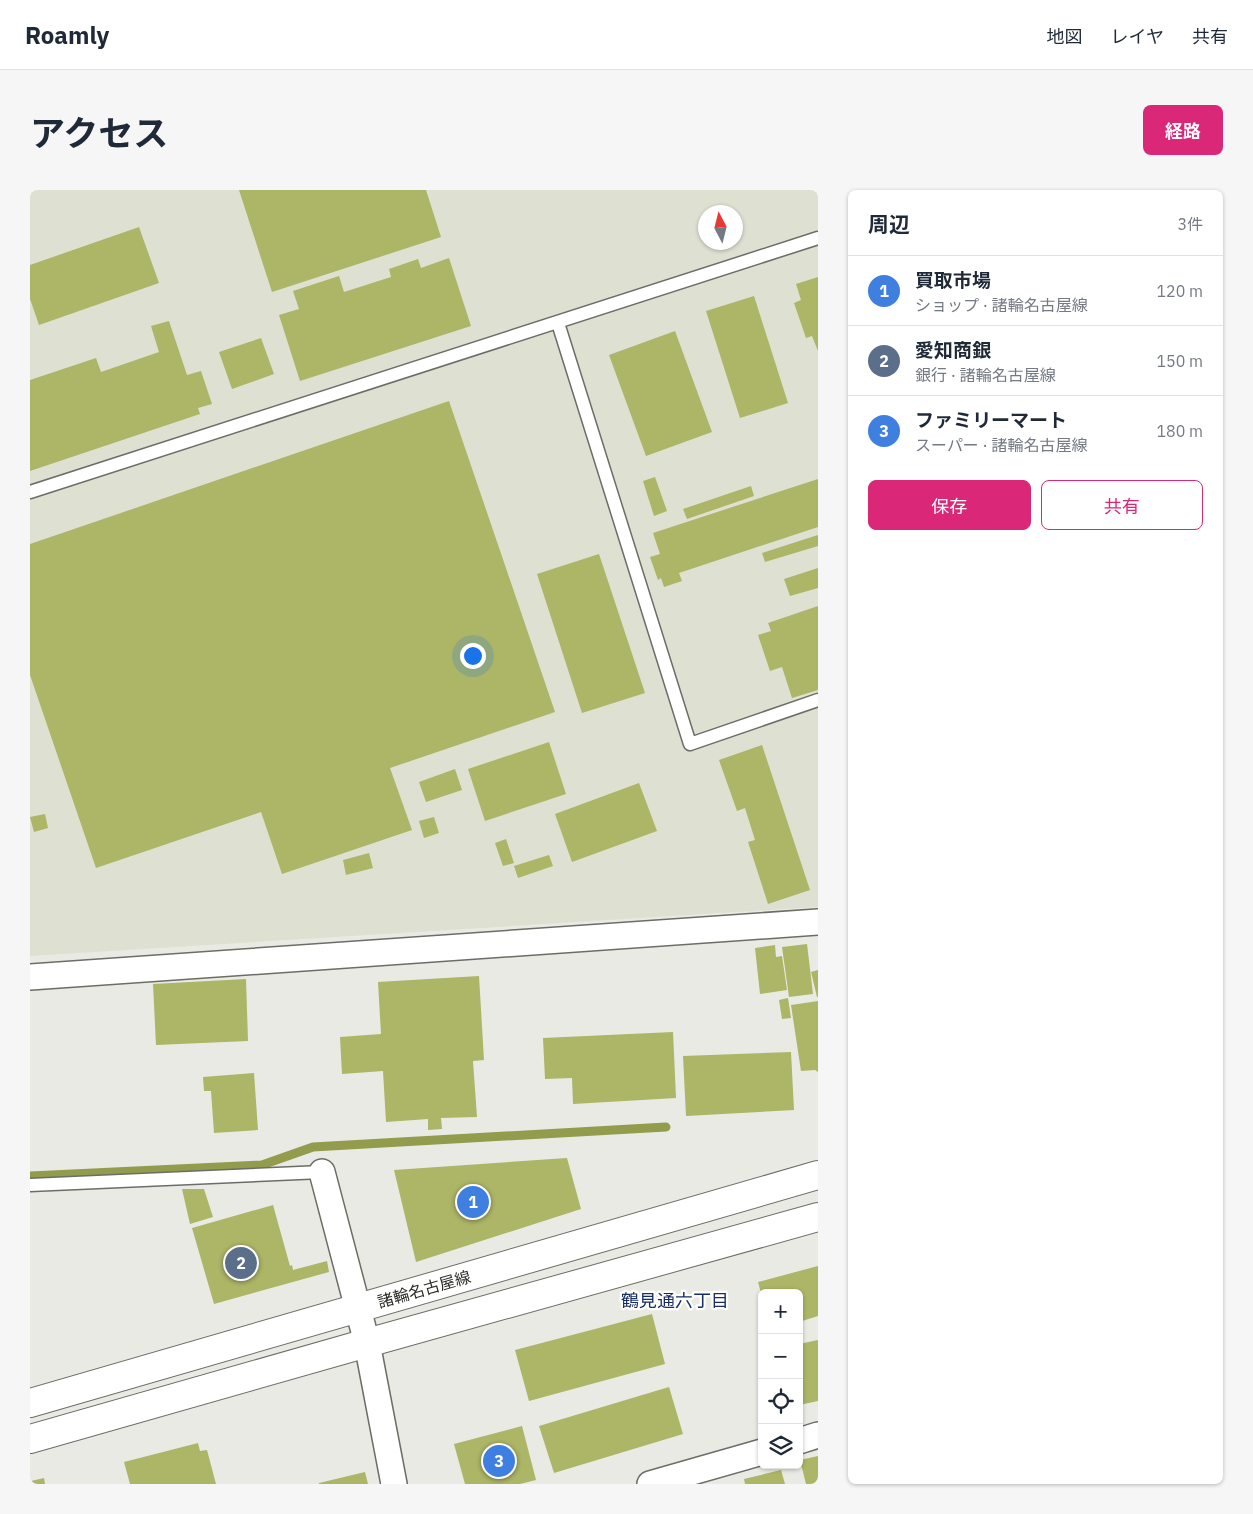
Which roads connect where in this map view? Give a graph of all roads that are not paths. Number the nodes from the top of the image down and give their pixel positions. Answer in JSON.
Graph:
{"nodes":[{"id":1,"x":818,"y":238,"type":"edge"},
{"id":2,"x":558,"y":323,"type":"junction"},
{"id":3,"x":30,"y":492,"type":"edge"},
{"id":4,"x":818,"y":700,"type":"edge"},
{"id":5,"x":818,"y":922,"type":"edge"},
{"id":6,"x":30,"y":977,"type":"edge"},
{"id":7,"x":322,"y":1172,"type":"joint"},
{"id":8,"x":818,"y":1175,"type":"edge"},
{"id":9,"x":30,"y":1185,"type":"edge"},
{"id":10,"x":818,"y":1217,"type":"edge"},
{"id":11,"x":358,"y":1308,"type":"junction"},
{"id":12,"x":367,"y":1342,"type":"junction"},
{"id":13,"x":30,"y":1403,"type":"edge"},
{"id":14,"x":818,"y":1435,"type":"edge"},
{"id":15,"x":30,"y":1439,"type":"edge"},
{"id":16,"x":803,"y":1440,"type":"edge"},
{"id":17,"x":758,"y":1453,"type":"edge"},
{"id":18,"x":394,"y":1484,"type":"edge"},
{"id":19,"x":650,"y":1484,"type":"edge"}],
"edges":[{"from":1,"to":2,"type":"lane"},
{"from":2,"to":3,"type":"lane"},
{"from":2,"to":4,"type":"lane"},
{"from":5,"to":6,"type":"street"},
{"from":7,"to":9,"type":"lane"},
{"from":7,"to":11,"type":"street"},
{"from":8,"to":11,"type":"main road","name":"諸輪名古屋線"},
{"from":10,"to":12,"type":"main road"},
{"from":11,"to":12,"type":"street"},
{"from":11,"to":13,"type":"main road","name":"諸輪名古屋線"},
{"from":12,"to":15,"type":"main road"},
{"from":12,"to":18,"type":"street"},
{"from":14,"to":16,"type":"street"},
{"from":17,"to":19,"type":"street"}]}
